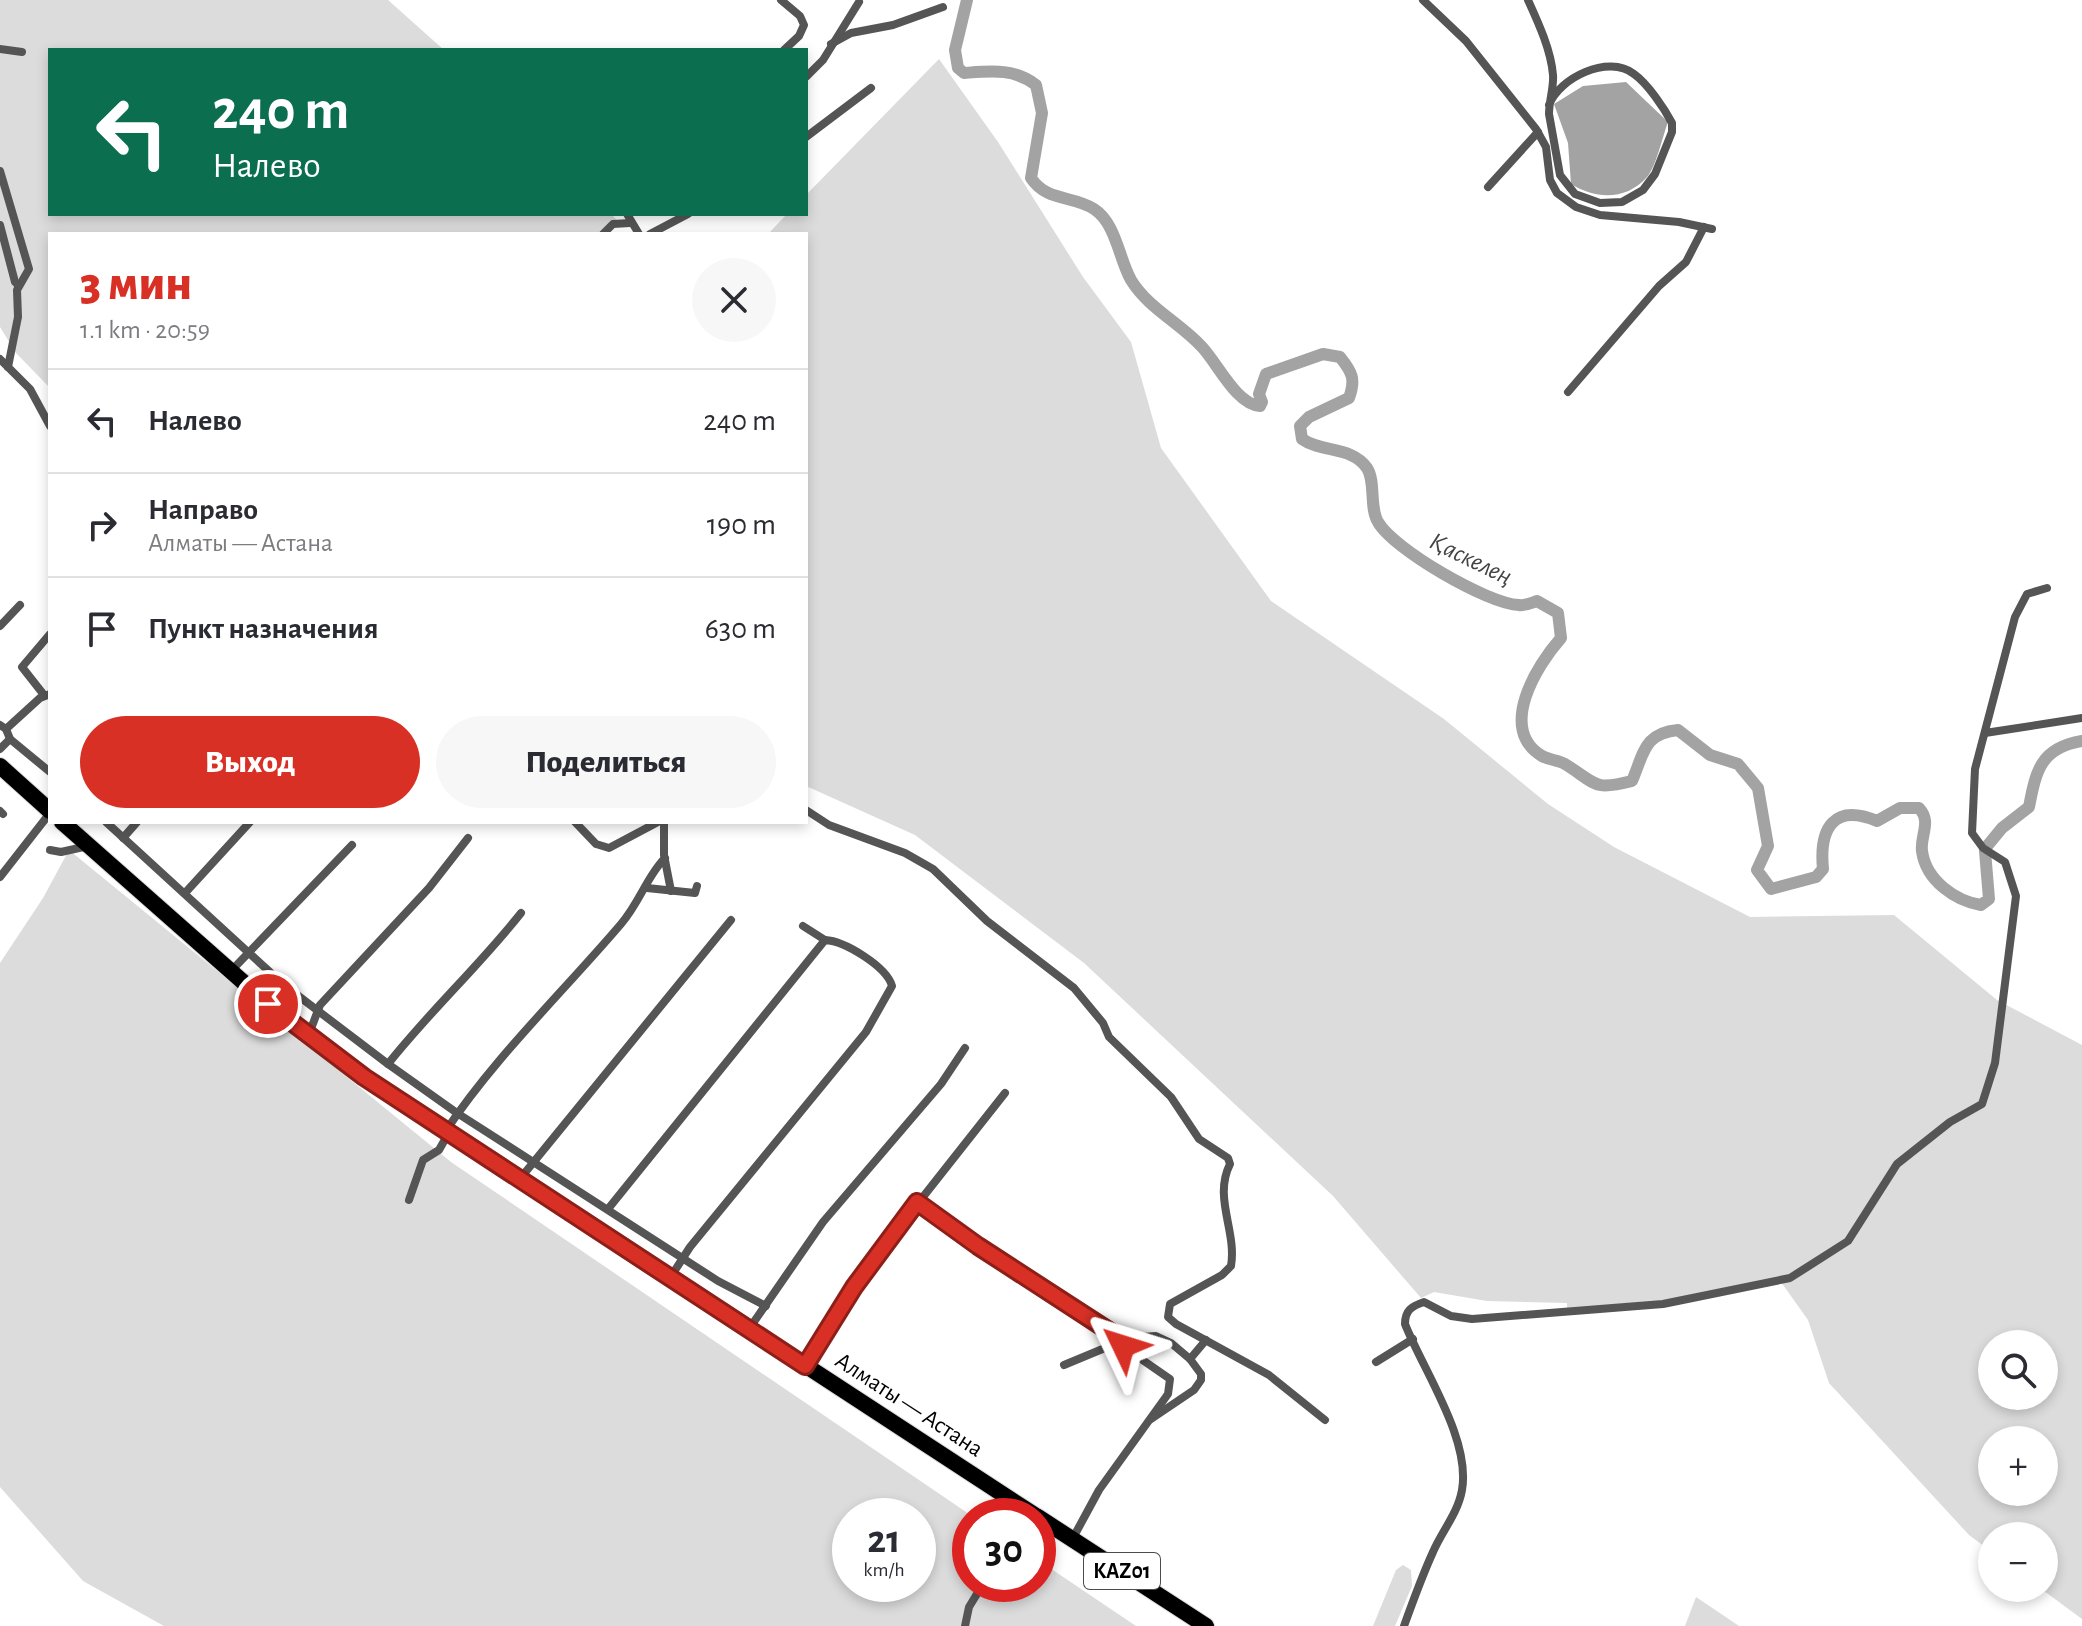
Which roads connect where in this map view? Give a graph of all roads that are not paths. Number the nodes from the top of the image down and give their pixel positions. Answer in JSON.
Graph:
{"nodes":[{"id":1,"x":781,"y":0,"type":"edge"},
{"id":2,"x":1423,"y":0,"type":"edge"},
{"id":3,"x":1528,"y":0,"type":"edge"},
{"id":4,"x":859,"y":2,"type":"dead end"},
{"id":5,"x":943,"y":7,"type":"dead end"},
{"id":6,"x":831,"y":44,"type":"junction"},
{"id":7,"x":786,"y":48,"type":"edge"},
{"id":8,"x":0,"y":49,"type":"edge"},
{"id":9,"x":22,"y":52,"type":"dead end"},
{"id":10,"x":808,"y":75,"type":"edge"},
{"id":11,"x":1553,"y":75,"type":"junction"},
{"id":12,"x":1574,"y":77,"type":"junction"},
{"id":13,"x":871,"y":88,"type":"dead end"},
{"id":14,"x":1549,"y":105,"type":"junction"},
{"id":15,"x":1538,"y":132,"type":"junction"},
{"id":16,"x":808,"y":135,"type":"edge"},
{"id":17,"x":0,"y":171,"type":"edge"},
{"id":18,"x":1488,"y":187,"type":"dead end"},
{"id":19,"x":684,"y":216,"type":"edge"},
{"id":20,"x":628,"y":218,"type":"edge"},
{"id":21,"x":0,"y":225,"type":"edge"},
{"id":22,"x":605,"y":232,"type":"edge"},
{"id":23,"x":654,"y":232,"type":"edge"},
{"id":24,"x":18,"y":285,"type":"junction"},
{"id":25,"x":0,"y":359,"type":"edge"},
{"id":26,"x":8,"y":367,"type":"junction"},
{"id":27,"x":1568,"y":392,"type":"dead end"},
{"id":28,"x":48,"y":422,"type":"edge"},
{"id":29,"x":2047,"y":588,"type":"dead end"},
{"id":30,"x":20,"y":605,"type":"dead end"},
{"id":31,"x":0,"y":626,"type":"edge"},
{"id":32,"x":48,"y":636,"type":"edge"},
{"id":33,"x":47,"y":695,"type":"edge"},
{"id":34,"x":2082,"y":718,"type":"edge"},
{"id":35,"x":5,"y":731,"type":"edge"},
{"id":36,"x":1985,"y":733,"type":"junction"},
{"id":37,"x":0,"y":749,"type":"edge"},
{"id":38,"x":0,"y":766,"type":"edge"},
{"id":39,"x":48,"y":770,"type":"edge"},
{"id":40,"x":48,"y":808,"type":"edge"},
{"id":41,"x":48,"y":810,"type":"edge"},
{"id":42,"x":808,"y":811,"type":"edge"},
{"id":43,"x":64,"y":824,"type":"edge"},
{"id":44,"x":108,"y":824,"type":"edge"},
{"id":45,"x":135,"y":824,"type":"edge"},
{"id":46,"x":248,"y":824,"type":"edge"},
{"id":47,"x":577,"y":824,"type":"edge"},
{"id":48,"x":657,"y":824,"type":"edge"},
{"id":49,"x":661,"y":824,"type":"edge"},
{"id":50,"x":123,"y":838,"type":"junction"},
{"id":51,"x":468,"y":838,"type":"dead end"},
{"id":52,"x":352,"y":845,"type":"dead end"},
{"id":53,"x":89,"y":846,"type":"junction"},
{"id":54,"x":50,"y":850,"type":"dead end"},
{"id":55,"x":665,"y":858,"type":"junction"},
{"id":56,"x":0,"y":877,"type":"edge"},
{"id":57,"x":697,"y":886,"type":"dead end"},
{"id":58,"x":647,"y":888,"type":"junction"},
{"id":59,"x":671,"y":891,"type":"junction"},
{"id":60,"x":185,"y":893,"type":"junction"},
{"id":61,"x":521,"y":913,"type":"dead end"},
{"id":62,"x":731,"y":920,"type":"dead end"},
{"id":63,"x":803,"y":926,"type":"dead end"},
{"id":64,"x":825,"y":940,"type":"junction"},
{"id":65,"x":249,"y":951,"type":"junction"},
{"id":66,"x":231,"y":971,"type":"junction"},
{"id":67,"x":316,"y":1011,"type":"junction"},
{"id":68,"x":308,"y":1035,"type":"junction"},
{"id":69,"x":965,"y":1048,"type":"dead end"},
{"id":70,"x":388,"y":1064,"type":"junction"},
{"id":71,"x":1005,"y":1093,"type":"dead end"},
{"id":72,"x":457,"y":1113,"type":"junction"},
{"id":73,"x":447,"y":1133,"type":"junction"},
{"id":74,"x":534,"y":1160,"type":"junction"},
{"id":75,"x":519,"y":1180,"type":"junction"},
{"id":76,"x":409,"y":1200,"type":"dead end"},
{"id":77,"x":917,"y":1202,"type":"junction"},
{"id":78,"x":611,"y":1211,"type":"junction"},
{"id":79,"x":605,"y":1236,"type":"junction"},
{"id":80,"x":671,"y":1250,"type":"junction"},
{"id":81,"x":683,"y":1257,"type":"junction"},
{"id":82,"x":664,"y":1275,"type":"junction"},
{"id":83,"x":712,"y":1277,"type":"junction"},
{"id":84,"x":699,"y":1297,"type":"junction"},
{"id":85,"x":766,"y":1306,"type":"junction"},
{"id":86,"x":749,"y":1329,"type":"junction"},
{"id":87,"x":1413,"y":1339,"type":"junction"},
{"id":88,"x":1206,"y":1340,"type":"junction"},
{"id":89,"x":1118,"y":1343,"type":"junction"},
{"id":90,"x":1190,"y":1359,"type":"junction"},
{"id":91,"x":1376,"y":1362,"type":"dead end"},
{"id":92,"x":1064,"y":1365,"type":"dead end"},
{"id":93,"x":805,"y":1366,"type":"junction"},
{"id":94,"x":1150,"y":1419,"type":"junction"},
{"id":95,"x":1325,"y":1420,"type":"dead end"},
{"id":96,"x":1009,"y":1498,"type":"edge"},
{"id":97,"x":1056,"y":1529,"type":"edge"},
{"id":98,"x":1072,"y":1539,"type":"junction"},
{"id":99,"x":972,"y":1602,"type":"edge"},
{"id":100,"x":965,"y":1626,"type":"edge"},
{"id":101,"x":1206,"y":1626,"type":"edge"},
{"id":102,"x":1404,"y":1626,"type":"edge"}],
"edges":[{"from":1,"to":7,"type":"street"},
{"from":2,"to":15,"type":"street"},
{"from":3,"to":11,"type":"street"},
{"from":4,"to":6,"type":"street"},
{"from":5,"to":6,"type":"street"},
{"from":6,"to":10,"type":"street"},
{"from":8,"to":9,"type":"street"},
{"from":11,"to":12,"type":"street"},
{"from":11,"to":14,"type":"street"},
{"from":12,"to":14,"type":"street"},
{"from":12,"to":14,"type":"street"},
{"from":13,"to":16,"type":"street"},
{"from":15,"to":18,"type":"street"},
{"from":15,"to":27,"type":"street"},
{"from":17,"to":24,"type":"street"},
{"from":19,"to":23,"type":"street"},
{"from":20,"to":22,"type":"street"},
{"from":21,"to":24,"type":"street"},
{"from":24,"to":26,"type":"street"},
{"from":25,"to":26,"type":"street"},
{"from":26,"to":28,"type":"street"},
{"from":29,"to":36,"type":"street"},
{"from":30,"to":31,"type":"street"},
{"from":32,"to":33,"type":"street"},
{"from":33,"to":35,"type":"street"},
{"from":34,"to":36,"type":"street"},
{"from":35,"to":37,"type":"street"},
{"from":35,"to":39,"type":"street"},
{"from":36,"to":87,"type":"street"},
{"from":38,"to":40,"type":"highway"},
{"from":41,"to":56,"type":"street"},
{"from":42,"to":88,"type":"street"},
{"from":43,"to":53,"type":"highway","name":"Алматы — Астана","number":"KАZ01"},
{"from":44,"to":50,"type":"street"},
{"from":45,"to":50,"type":"street"},
{"from":46,"to":60,"type":"street"},
{"from":47,"to":48,"type":"street"},
{"from":49,"to":55,"type":"street"},
{"from":50,"to":60,"type":"street"},
{"from":51,"to":67,"type":"street"},
{"from":52,"to":65,"type":"street"},
{"from":53,"to":54,"type":"street"},
{"from":53,"to":66,"type":"highway","name":"Алматы — Астана","number":"KАZ01"},
{"from":55,"to":58,"type":"street"},
{"from":55,"to":59,"type":"street"},
{"from":57,"to":59,"type":"street"},
{"from":58,"to":59,"type":"street"},
{"from":58,"to":72,"type":"street"},
{"from":60,"to":65,"type":"street"},
{"from":61,"to":70,"type":"street"},
{"from":62,"to":74,"type":"street"},
{"from":63,"to":64,"type":"street"},
{"from":64,"to":78,"type":"street"},
{"from":64,"to":81,"type":"street"},
{"from":65,"to":66,"type":"street"},
{"from":65,"to":67,"type":"street"},
{"from":66,"to":68,"type":"highway","name":"Алматы — Астана","number":"KАZ01"},
{"from":67,"to":68,"type":"street"},
{"from":67,"to":70,"type":"street"},
{"from":68,"to":73,"type":"highway","name":"Алматы — Астана","number":"KАZ01"},
{"from":69,"to":85,"type":"street"},
{"from":70,"to":72,"type":"street"},
{"from":71,"to":77,"type":"street"},
{"from":72,"to":73,"type":"street"},
{"from":72,"to":74,"type":"street"},
{"from":73,"to":75,"type":"highway","name":"Алматы — Астана","number":"KАZ01"},
{"from":73,"to":76,"type":"street"},
{"from":74,"to":75,"type":"street"},
{"from":74,"to":78,"type":"street"},
{"from":75,"to":79,"type":"highway","name":"Алматы — Астана","number":"KАZ01"},
{"from":77,"to":89,"type":"street"},
{"from":77,"to":93,"type":"street"},
{"from":78,"to":79,"type":"street"},
{"from":78,"to":80,"type":"street"},
{"from":79,"to":82,"type":"highway","name":"Алматы — Астана","number":"KАZ01"},
{"from":80,"to":81,"type":"street"},
{"from":80,"to":82,"type":"street"},
{"from":81,"to":82,"type":"street"},
{"from":81,"to":83,"type":"street"},
{"from":82,"to":84,"type":"highway","name":"Алматы — Астана","number":"KАZ01"},
{"from":83,"to":84,"type":"street"},
{"from":83,"to":85,"type":"street"},
{"from":84,"to":86,"type":"highway","name":"Алматы — Астана","number":"KАZ01"},
{"from":85,"to":86,"type":"street"},
{"from":86,"to":93,"type":"highway","name":"Алматы — Астана","number":"KАZ01"},
{"from":87,"to":91,"type":"street"},
{"from":87,"to":102,"type":"street"},
{"from":88,"to":90,"type":"street"},
{"from":88,"to":95,"type":"street"},
{"from":89,"to":90,"type":"street"},
{"from":89,"to":92,"type":"street"},
{"from":89,"to":94,"type":"street"},
{"from":90,"to":94,"type":"street"},
{"from":93,"to":96,"type":"highway","name":"Алматы — Астана","number":"KАZ01"},
{"from":94,"to":98,"type":"street"},
{"from":97,"to":98,"type":"highway","name":"Алматы — Астана","number":"KАZ01"},
{"from":98,"to":101,"type":"highway","name":"Алматы — Астана","number":"KАZ01"},
{"from":99,"to":100,"type":"street"}]}
